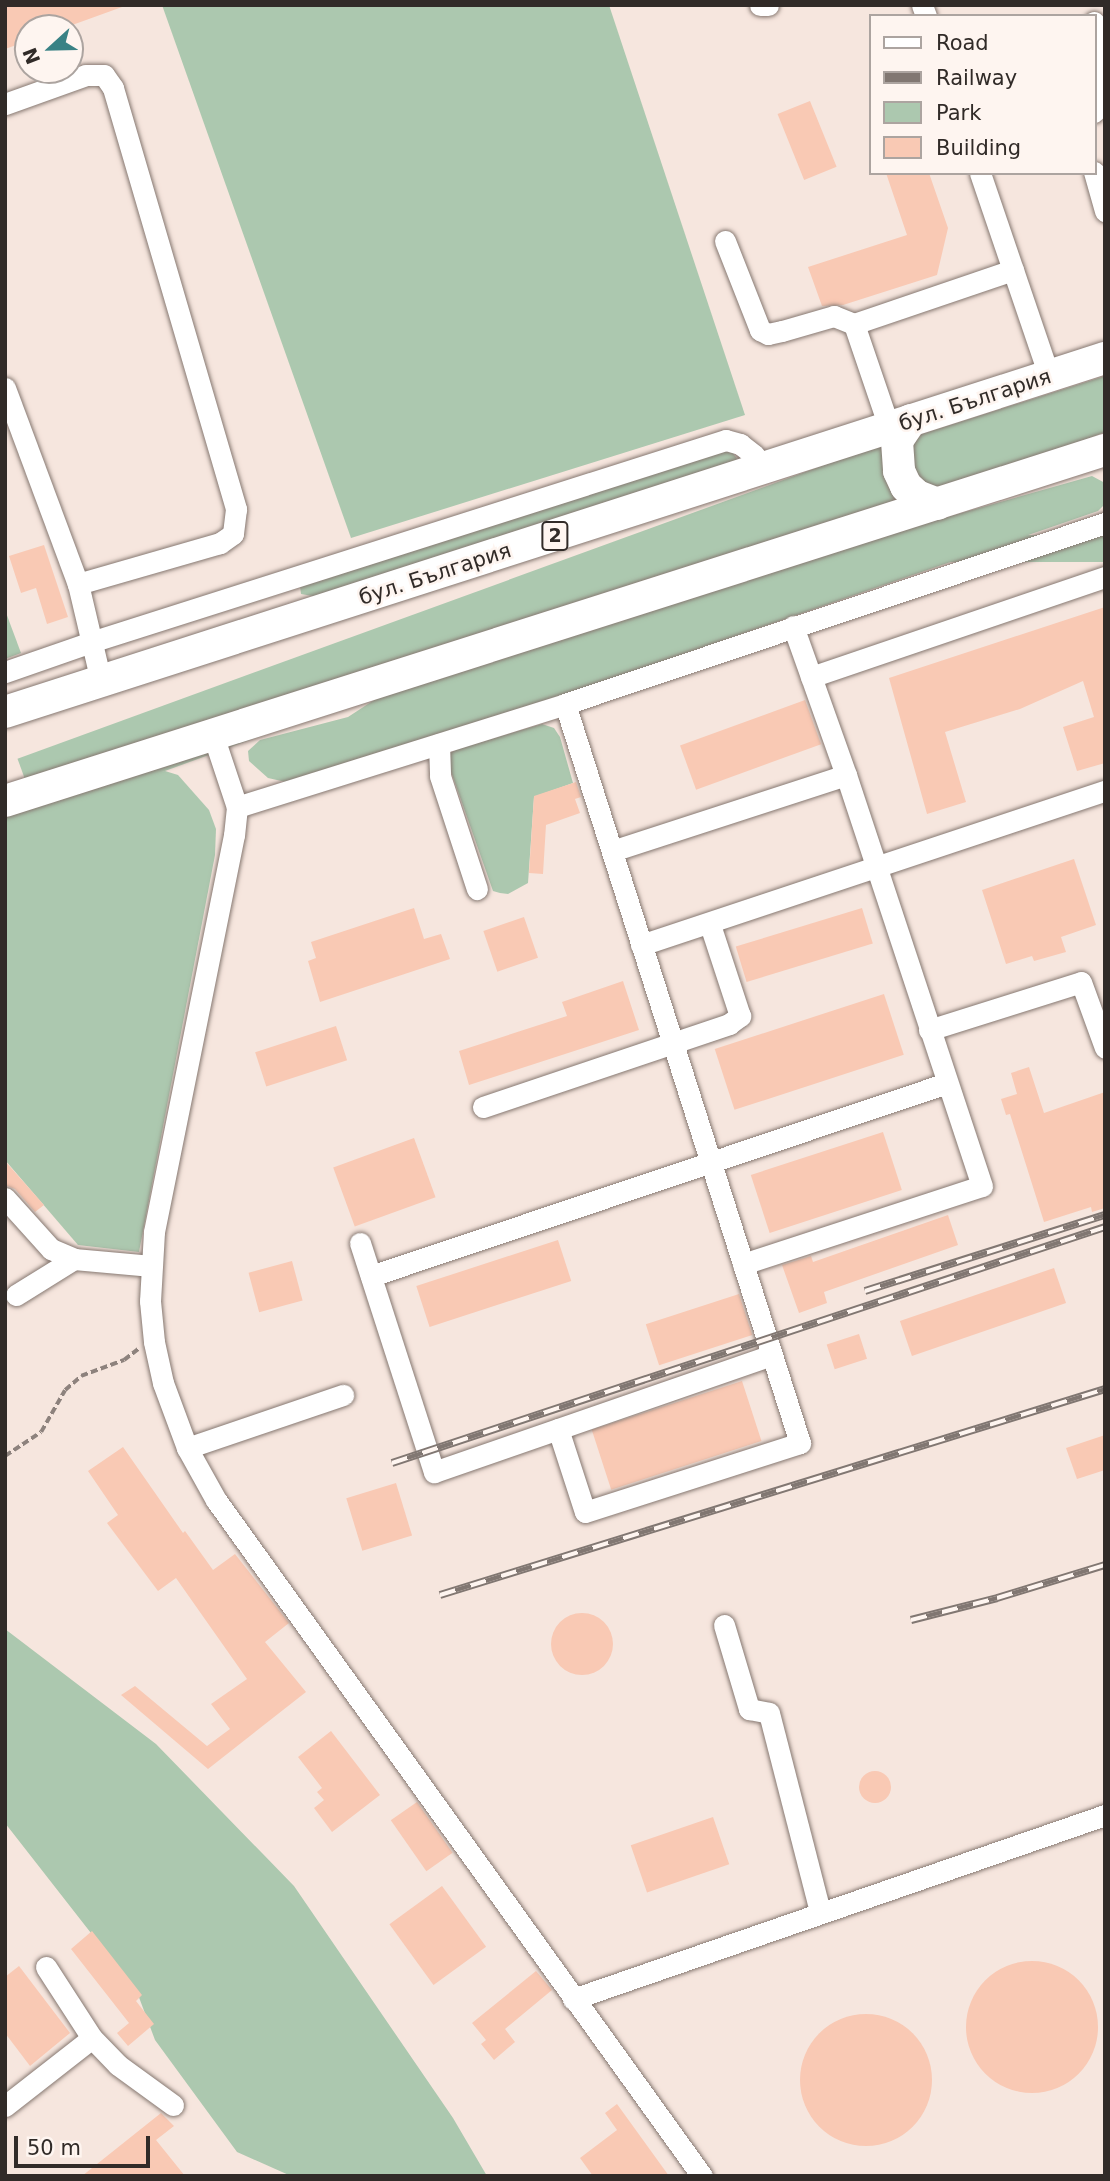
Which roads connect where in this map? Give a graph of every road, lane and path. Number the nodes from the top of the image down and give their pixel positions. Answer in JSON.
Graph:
{"nodes":[{"id":1,"x":760,"y":5,"type":"edge"},
{"id":2,"x":768,"y":5,"type":"edge"},
{"id":3,"x":1102,"y":42,"type":"edge"},
{"id":4,"x":1096,"y":101,"type":"edge"},
{"id":5,"x":5,"y":104,"type":"edge"},
{"id":6,"x":981,"y":175,"type":"edge"},
{"id":7,"x":1095,"y":175,"type":"edge"},
{"id":8,"x":1105,"y":211,"type":"edge"},
{"id":9,"x":725,"y":241,"type":"dead end"},
{"id":10,"x":1013,"y":270,"type":"junction"},
{"id":11,"x":854,"y":324,"type":"junction"},
{"id":12,"x":1105,"y":358,"type":"edge"},
{"id":13,"x":1049,"y":376,"type":"junction"},
{"id":14,"x":5,"y":388,"type":"edge"},
{"id":15,"x":900,"y":423,"type":"junction"},
{"id":16,"x":1105,"y":450,"type":"edge"},
{"id":17,"x":762,"y":470,"type":"junction"},
{"id":18,"x":938,"y":505,"type":"junction"},
{"id":19,"x":1105,"y":523,"type":"edge"},
{"id":20,"x":1105,"y":577,"type":"edge"},
{"id":21,"x":78,"y":584,"type":"junction"},
{"id":22,"x":793,"y":626,"type":"junction"},
{"id":23,"x":91,"y":642,"type":"junction"},
{"id":24,"x":5,"y":672,"type":"edge"},
{"id":25,"x":811,"y":677,"type":"junction"},
{"id":26,"x":101,"y":681,"type":"junction"},
{"id":27,"x":565,"y":704,"type":"junction"},
{"id":28,"x":5,"y":712,"type":"edge"},
{"id":29,"x":213,"y":735,"type":"junction"},
{"id":30,"x":439,"y":744,"type":"junction"},
{"id":31,"x":846,"y":775,"type":"junction"},
{"id":32,"x":1105,"y":791,"type":"edge"},
{"id":33,"x":5,"y":802,"type":"edge"},
{"id":34,"x":237,"y":807,"type":"junction"},
{"id":35,"x":612,"y":851,"type":"junction"},
{"id":36,"x":877,"y":869,"type":"junction"},
{"id":37,"x":477,"y":889,"type":"dead end"},
{"id":38,"x":710,"y":925,"type":"junction"},
{"id":39,"x":641,"y":945,"type":"junction"},
{"id":40,"x":929,"y":1030,"type":"junction"},
{"id":41,"x":673,"y":1042,"type":"junction"},
{"id":42,"x":1105,"y":1048,"type":"edge"},
{"id":43,"x":947,"y":1083,"type":"junction"},
{"id":44,"x":482,"y":1107,"type":"dead end"},
{"id":45,"x":710,"y":1162,"type":"junction"},
{"id":46,"x":5,"y":1198,"type":"edge"},
{"id":47,"x":360,"y":1243,"type":"dead end"},
{"id":48,"x":74,"y":1259,"type":"junction"},
{"id":49,"x":743,"y":1264,"type":"junction"},
{"id":50,"x":152,"y":1266,"type":"junction"},
{"id":51,"x":371,"y":1276,"type":"junction"},
{"id":52,"x":16,"y":1295,"type":"dead end"},
{"id":53,"x":154,"y":1342,"type":"junction"},
{"id":54,"x":771,"y":1355,"type":"junction"},
{"id":55,"x":343,"y":1395,"type":"dead end"},
{"id":56,"x":558,"y":1429,"type":"junction"},
{"id":57,"x":187,"y":1448,"type":"junction"},
{"id":58,"x":5,"y":1456,"type":"edge"},
{"id":59,"x":724,"y":1625,"type":"dead end"},
{"id":60,"x":1105,"y":1815,"type":"edge"},
{"id":61,"x":820,"y":1912,"type":"junction"},
{"id":62,"x":46,"y":1967,"type":"dead end"},
{"id":63,"x":573,"y":2000,"type":"junction"},
{"id":64,"x":92,"y":2038,"type":"junction"},
{"id":65,"x":173,"y":2105,"type":"dead end"},
{"id":66,"x":5,"y":2106,"type":"edge"},
{"id":67,"x":702,"y":2176,"type":"edge"}],
"edges":[{"from":1,"to":2,"type":"street"},
{"from":3,"to":4,"type":"street"},
{"from":5,"to":21,"type":"street"},
{"from":6,"to":10,"type":"street"},
{"from":7,"to":8,"type":"street"},
{"from":9,"to":11,"type":"street"},
{"from":10,"to":11,"type":"street"},
{"from":10,"to":13,"type":"street"},
{"from":11,"to":15,"type":"street"},
{"from":12,"to":13,"type":"highway","name":"бул. България","number":"2"},
{"from":13,"to":15,"type":"highway","name":"бул. България","number":"2"},
{"from":14,"to":21,"type":"street"},
{"from":15,"to":17,"type":"highway","name":"бул. България","number":"2"},
{"from":15,"to":18,"type":"highway"},
{"from":16,"to":18,"type":"highway"},
{"from":17,"to":23,"type":"street"},
{"from":17,"to":26,"type":"highway","name":"бул. България","number":"2"},
{"from":18,"to":29,"type":"highway"},
{"from":19,"to":22,"type":"street"},
{"from":20,"to":25,"type":"street"},
{"from":21,"to":23,"type":"street"},
{"from":22,"to":25,"type":"street"},
{"from":22,"to":27,"type":"street"},
{"from":23,"to":24,"type":"street"},
{"from":23,"to":26,"type":"street"},
{"from":25,"to":31,"type":"street"},
{"from":26,"to":28,"type":"highway","name":"бул. България","number":"2"},
{"from":27,"to":30,"type":"street"},
{"from":27,"to":35,"type":"street"},
{"from":29,"to":33,"type":"highway"},
{"from":29,"to":34,"type":"street"},
{"from":30,"to":34,"type":"street"},
{"from":30,"to":37,"type":"street"},
{"from":31,"to":35,"type":"street"},
{"from":31,"to":36,"type":"street"},
{"from":32,"to":36,"type":"street"},
{"from":34,"to":50,"type":"street"},
{"from":35,"to":39,"type":"street"},
{"from":36,"to":38,"type":"street"},
{"from":36,"to":40,"type":"street"},
{"from":38,"to":39,"type":"street"},
{"from":38,"to":41,"type":"street"},
{"from":39,"to":41,"type":"street"},
{"from":40,"to":42,"type":"street"},
{"from":40,"to":43,"type":"street"},
{"from":41,"to":44,"type":"street"},
{"from":41,"to":45,"type":"street"},
{"from":43,"to":45,"type":"street"},
{"from":43,"to":49,"type":"street"},
{"from":45,"to":49,"type":"street"},
{"from":45,"to":51,"type":"street"},
{"from":46,"to":48,"type":"street"},
{"from":47,"to":51,"type":"street"},
{"from":48,"to":50,"type":"street"},
{"from":48,"to":52,"type":"street"},
{"from":49,"to":54,"type":"street"},
{"from":50,"to":53,"type":"street"},
{"from":51,"to":56,"type":"street"},
{"from":53,"to":57,"type":"street"},
{"from":53,"to":58,"type":"path"},
{"from":54,"to":56,"type":"street"},
{"from":54,"to":56,"type":"street"},
{"from":55,"to":57,"type":"street"},
{"from":57,"to":63,"type":"street"},
{"from":59,"to":61,"type":"street"},
{"from":60,"to":61,"type":"street"},
{"from":61,"to":63,"type":"street"},
{"from":62,"to":64,"type":"street"},
{"from":63,"to":67,"type":"street"},
{"from":64,"to":65,"type":"street"},
{"from":64,"to":66,"type":"street"}]}
